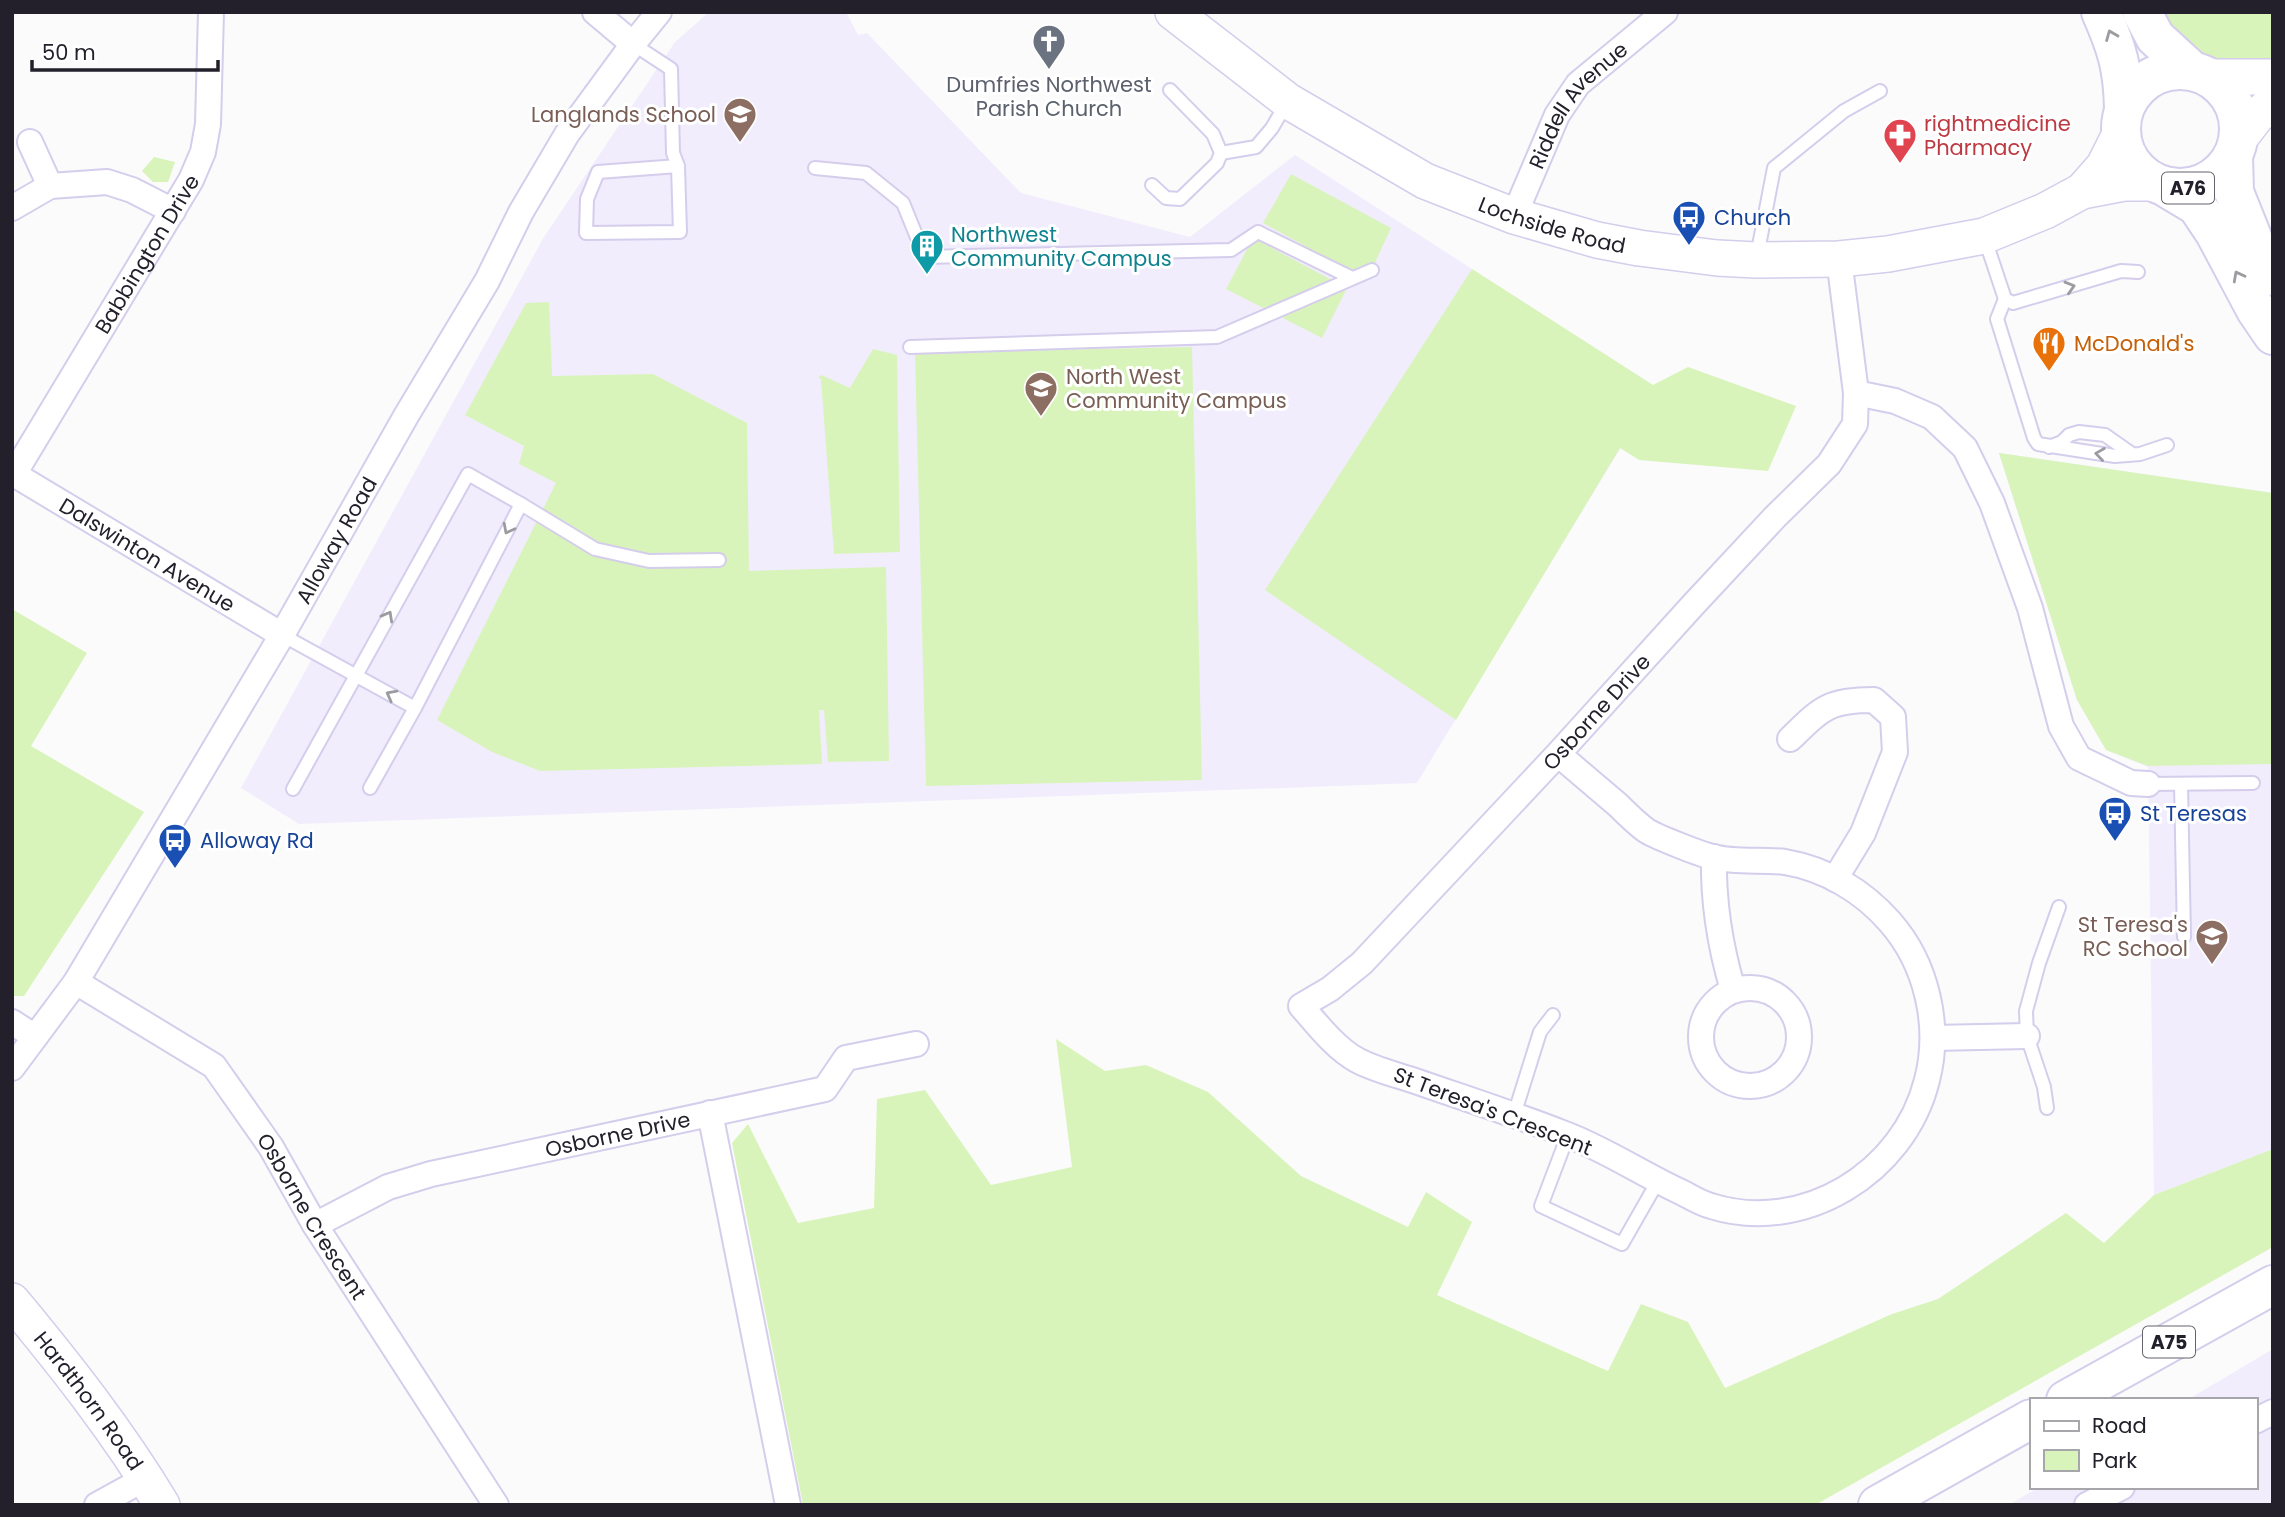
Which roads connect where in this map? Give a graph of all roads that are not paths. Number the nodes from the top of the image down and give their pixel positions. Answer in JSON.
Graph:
{"nodes":[{"id":1,"x":211,"y":12,"type":"edge"},
{"id":2,"x":595,"y":12,"type":"edge"},
{"id":3,"x":659,"y":12,"type":"edge"},
{"id":4,"x":1173,"y":12,"type":"edge"},
{"id":5,"x":1665,"y":12,"type":"edge"},
{"id":6,"x":2101,"y":12,"type":"edge"},
{"id":7,"x":2142,"y":12,"type":"edge"},
{"id":8,"x":633,"y":44,"type":"junction"},
{"id":9,"x":2200,"y":74,"type":"junction"},
{"id":10,"x":2273,"y":77,"type":"edge"},
{"id":11,"x":1170,"y":90,"type":"dead end"},
{"id":12,"x":1880,"y":91,"type":"dead end"},
{"id":13,"x":1288,"y":101,"type":"junction"},
{"id":14,"x":2273,"y":102,"type":"edge"},
{"id":15,"x":2122,"y":121,"type":"junction"},
{"id":16,"x":30,"y":142,"type":"dead end"},
{"id":17,"x":2236,"y":148,"type":"junction"},
{"id":18,"x":1221,"y":153,"type":"junction"},
{"id":19,"x":678,"y":166,"type":"junction"},
{"id":20,"x":815,"y":168,"type":"dead end"},
{"id":21,"x":1152,"y":185,"type":"dead end"},
{"id":22,"x":50,"y":186,"type":"junction"},
{"id":23,"x":2161,"y":186,"type":"junction"},
{"id":24,"x":2082,"y":191,"type":"junction"},
{"id":25,"x":12,"y":208,"type":"edge"},
{"id":26,"x":173,"y":211,"type":"junction"},
{"id":27,"x":1514,"y":216,"type":"junction"},
{"id":28,"x":1984,"y":236,"type":"junction"},
{"id":29,"x":1839,"y":259,"type":"junction"},
{"id":30,"x":1756,"y":260,"type":"junction"},
{"id":31,"x":1372,"y":270,"type":"dead end"},
{"id":32,"x":2138,"y":272,"type":"dead end"},
{"id":33,"x":2273,"y":276,"type":"edge"},
{"id":34,"x":1352,"y":278,"type":"junction"},
{"id":35,"x":2005,"y":299,"type":"junction"},
{"id":36,"x":2273,"y":335,"type":"edge"},
{"id":37,"x":910,"y":347,"type":"dead end"},
{"id":38,"x":1856,"y":393,"type":"junction"},
{"id":39,"x":2167,"y":445,"type":"dead end"},
{"id":40,"x":2049,"y":447,"type":"junction"},
{"id":41,"x":2132,"y":454,"type":"junction"},
{"id":42,"x":13,"y":474,"type":"edge"},
{"id":43,"x":521,"y":504,"type":"junction"},
{"id":44,"x":719,"y":560,"type":"dead end"},
{"id":45,"x":282,"y":635,"type":"junction"},
{"id":46,"x":355,"y":675,"type":"junction"},
{"id":47,"x":415,"y":708,"type":"junction"},
{"id":48,"x":1790,"y":739,"type":"dead end"},
{"id":49,"x":1559,"y":754,"type":"junction"},
{"id":50,"x":2253,"y":783,"type":"dead end"},
{"id":51,"x":2148,"y":784,"type":"joint"},
{"id":52,"x":2181,"y":784,"type":"junction"},
{"id":53,"x":370,"y":788,"type":"dead end"},
{"id":54,"x":293,"y":789,"type":"dead end"},
{"id":55,"x":1713,"y":858,"type":"junction"},
{"id":56,"x":1835,"y":878,"type":"junction"},
{"id":57,"x":2059,"y":907,"type":"dead end"},
{"id":58,"x":2184,"y":937,"type":"dead end"},
{"id":59,"x":76,"y":982,"type":"junction"},
{"id":60,"x":1733,"y":990,"type":"junction"},
{"id":61,"x":1301,"y":1006,"type":"joint"},
{"id":62,"x":1553,"y":1015,"type":"dead end"},
{"id":63,"x":12,"y":1022,"type":"edge"},
{"id":64,"x":2027,"y":1036,"type":"junction"},
{"id":65,"x":35,"y":1037,"type":"junction"},
{"id":66,"x":1933,"y":1038,"type":"junction"},
{"id":67,"x":916,"y":1044,"type":"dead end"},
{"id":68,"x":12,"y":1068,"type":"edge"},
{"id":69,"x":2047,"y":1108,"type":"dead end"},
{"id":70,"x":710,"y":1113,"type":"junction"},
{"id":71,"x":1514,"y":1115,"type":"junction"},
{"id":72,"x":1568,"y":1135,"type":"junction"},
{"id":73,"x":1658,"y":1181,"type":"junction"},
{"id":74,"x":315,"y":1225,"type":"junction"},
{"id":75,"x":2273,"y":1285,"type":"edge"},
{"id":76,"x":12,"y":1301,"type":"edge"},
{"id":77,"x":2070,"y":1398,"type":"edge"},
{"id":78,"x":2273,"y":1412,"type":"edge"},
{"id":79,"x":2030,"y":1420,"type":"edge"},
{"id":80,"x":2257,"y":1420,"type":"edge"},
{"id":81,"x":154,"y":1491,"type":"edge"},
{"id":82,"x":2121,"y":1494,"type":"edge"},
{"id":83,"x":97,"y":1505,"type":"edge"},
{"id":84,"x":496,"y":1505,"type":"edge"},
{"id":85,"x":788,"y":1505,"type":"edge"},
{"id":86,"x":1878,"y":1505,"type":"edge"},
{"id":87,"x":2087,"y":1505,"type":"edge"}],
"edges":[{"from":1,"to":26,"type":"street","name":"Babbington Drive"},
{"from":2,"to":8,"type":"street"},
{"from":3,"to":8,"type":"street","name":"Alloway Road"},
{"from":4,"to":13,"type":"street","name":"Lochside Road"},
{"from":5,"to":27,"type":"street","name":"Riddell Avenue"},
{"from":15,"to":6,"type":"highway","number":"A76","one_way":true},
{"from":7,"to":9,"type":"highway","number":"A76"},
{"from":8,"to":19,"type":"lane"},
{"from":8,"to":45,"type":"street","name":"Alloway Road"},
{"from":9,"to":10,"type":"street"},
{"from":9,"to":15,"type":"highway"},
{"from":9,"to":17,"type":"highway","number":"A76"},
{"from":11,"to":18,"type":"lane"},
{"from":12,"to":30,"type":"lane"},
{"from":13,"to":18,"type":"lane"},
{"from":13,"to":27,"type":"street","name":"Lochside Road"},
{"from":14,"to":17,"type":"street"},
{"from":15,"to":23,"type":"highway","number":"A76"},
{"from":15,"to":24,"type":"street","name":"Lochside Road"},
{"from":16,"to":22,"type":"street"},
{"from":17,"to":23,"type":"highway","number":"A76"},
{"from":17,"to":33,"type":"highway","number":"A76"},
{"from":18,"to":21,"type":"lane"},
{"from":19,"to":19,"type":"lane"},
{"from":20,"to":34,"type":"lane"},
{"from":22,"to":25,"type":"street"},
{"from":22,"to":26,"type":"street"},
{"from":23,"to":24,"type":"street","name":"Lochside Road"},
{"from":36,"to":23,"type":"highway","number":"A76","one_way":true},
{"from":24,"to":28,"type":"street","name":"Lochside Road"},
{"from":26,"to":42,"type":"street","name":"Babbington Drive"},
{"from":27,"to":30,"type":"street","name":"Lochside Road"},
{"from":28,"to":29,"type":"street","name":"Lochside Road"},
{"from":28,"to":35,"type":"lane"},
{"from":29,"to":30,"type":"street","name":"Lochside Road"},
{"from":29,"to":38,"type":"street","name":"Osborne Drive"},
{"from":31,"to":34,"type":"lane"},
{"from":35,"to":32,"type":"lane","one_way":true},
{"from":34,"to":37,"type":"lane"},
{"from":35,"to":40,"type":"lane"},
{"from":38,"to":49,"type":"street","name":"Osborne Drive"},
{"from":38,"to":51,"type":"street"},
{"from":39,"to":41,"type":"lane"},
{"from":41,"to":40,"type":"lane","one_way":true},
{"from":40,"to":41,"type":"lane"},
{"from":42,"to":45,"type":"street","name":"Dalswinton Avenue"},
{"from":43,"to":44,"type":"lane"},
{"from":46,"to":43,"type":"lane","one_way":true},
{"from":43,"to":47,"type":"lane","one_way":true},
{"from":45,"to":46,"type":"lane"},
{"from":45,"to":59,"type":"street","name":"Alloway Road"},
{"from":47,"to":46,"type":"lane","one_way":true},
{"from":46,"to":54,"type":"lane"},
{"from":47,"to":53,"type":"lane"},
{"from":48,"to":56,"type":"street"},
{"from":49,"to":55,"type":"street","name":"St Teresa's Crescent"},
{"from":49,"to":61,"type":"street","name":"Osborne Drive"},
{"from":50,"to":52,"type":"lane"},
{"from":51,"to":52,"type":"lane"},
{"from":52,"to":58,"type":"lane"},
{"from":55,"to":56,"type":"street","name":"St Teresa's Crescent"},
{"from":55,"to":60,"type":"street"},
{"from":56,"to":66,"type":"street","name":"St Teresa's Crescent"},
{"from":57,"to":64,"type":"lane"},
{"from":59,"to":65,"type":"street","name":"Alloway Road"},
{"from":59,"to":74,"type":"street","name":"Osborne Crescent"},
{"from":60,"to":60,"type":"street"},
{"from":61,"to":71,"type":"street","name":"St Teresa's Crescent"},
{"from":62,"to":71,"type":"lane"},
{"from":63,"to":65,"type":"street"},
{"from":64,"to":66,"type":"street"},
{"from":64,"to":69,"type":"lane"},
{"from":65,"to":68,"type":"street","name":"Alloway Road"},
{"from":66,"to":73,"type":"street","name":"St Teresa's Crescent"},
{"from":67,"to":70,"type":"street","name":"Osborne Drive"},
{"from":70,"to":74,"type":"street","name":"Osborne Drive"},
{"from":70,"to":85,"type":"street"},
{"from":71,"to":72,"type":"street","name":"St Teresa's Crescent"},
{"from":72,"to":73,"type":"street","name":"St Teresa's Crescent"},
{"from":72,"to":73,"type":"lane"},
{"from":74,"to":84,"type":"street","name":"Osborne Crescent"},
{"from":75,"to":77,"type":"highway","number":"A75"},
{"from":76,"to":81,"type":"street","name":"Hardthorn Road"},
{"from":78,"to":80,"type":"street"},
{"from":79,"to":86,"type":"highway"},
{"from":81,"to":83,"type":"street"},
{"from":82,"to":87,"type":"street"}]}
